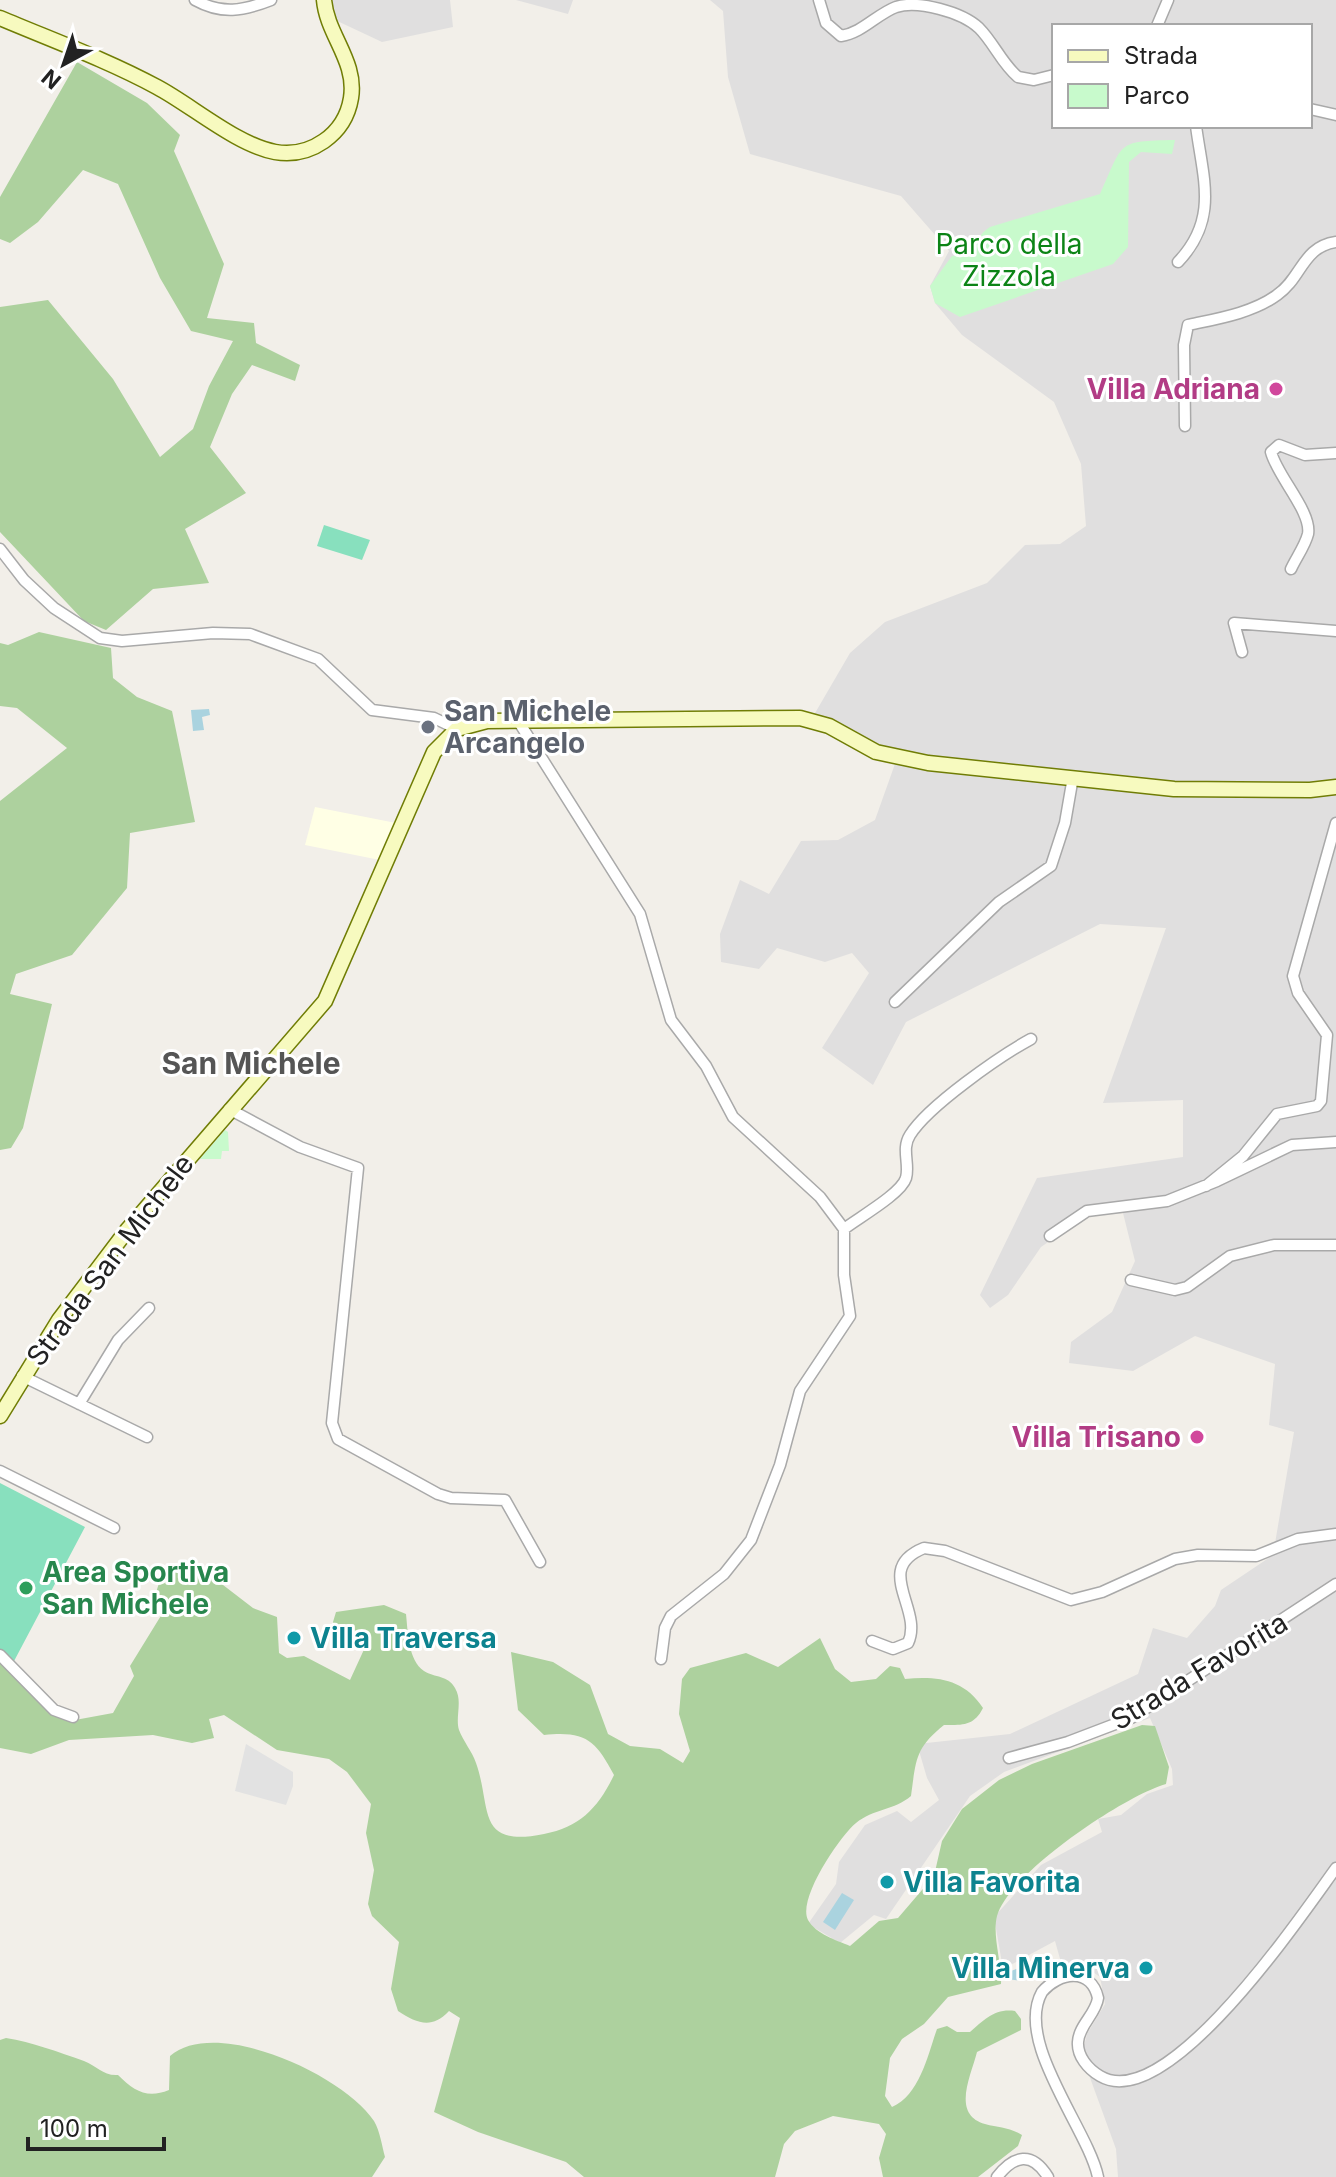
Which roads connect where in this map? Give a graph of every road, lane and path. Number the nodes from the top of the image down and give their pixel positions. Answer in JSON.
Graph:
{"nodes":[{"id":1,"x":195,"y":0,"type":"edge"},
{"id":2,"x":271,"y":0,"type":"edge"},
{"id":3,"x":324,"y":0,"type":"edge"},
{"id":4,"x":1168,"y":0,"type":"edge"},
{"id":5,"x":816,"y":2,"type":"edge"},
{"id":6,"x":0,"y":18,"type":"edge"},
{"id":7,"x":1158,"y":24,"type":"edge"},
{"id":8,"x":1052,"y":76,"type":"edge"},
{"id":9,"x":1312,"y":109,"type":"edge"},
{"id":10,"x":1336,"y":115,"type":"edge"},
{"id":11,"x":1196,"y":128,"type":"edge"},
{"id":12,"x":1336,"y":242,"type":"edge"},
{"id":13,"x":1178,"y":262,"type":"dead end"},
{"id":14,"x":1185,"y":426,"type":"dead end"},
{"id":15,"x":1336,"y":453,"type":"edge"},
{"id":16,"x":0,"y":540,"type":"edge"},
{"id":17,"x":0,"y":549,"type":"edge"},
{"id":18,"x":1291,"y":569,"type":"dead end"},
{"id":19,"x":19,"y":572,"type":"junction"},
{"id":20,"x":1336,"y":631,"type":"edge"},
{"id":21,"x":1242,"y":652,"type":"dead end"},
{"id":22,"x":517,"y":719,"type":"junction"},
{"id":23,"x":457,"y":729,"type":"junction"},
{"id":24,"x":1073,"y":777,"type":"junction"},
{"id":25,"x":1336,"y":787,"type":"edge"},
{"id":26,"x":1336,"y":823,"type":"edge"},
{"id":27,"x":895,"y":1002,"type":"dead end"},
{"id":28,"x":1031,"y":1039,"type":"dead end"},
{"id":29,"x":229,"y":1109,"type":"junction"},
{"id":30,"x":1336,"y":1142,"type":"edge"},
{"id":31,"x":1206,"y":1186,"type":"junction"},
{"id":32,"x":844,"y":1229,"type":"junction"},
{"id":33,"x":1050,"y":1236,"type":"dead end"},
{"id":34,"x":1336,"y":1245,"type":"edge"},
{"id":35,"x":1131,"y":1280,"type":"dead end"},
{"id":36,"x":149,"y":1308,"type":"dead end"},
{"id":37,"x":22,"y":1376,"type":"junction"},
{"id":38,"x":79,"y":1404,"type":"junction"},
{"id":39,"x":0,"y":1416,"type":"edge"},
{"id":40,"x":147,"y":1437,"type":"dead end"},
{"id":41,"x":0,"y":1471,"type":"edge"},
{"id":42,"x":114,"y":1528,"type":"dead end"},
{"id":43,"x":1336,"y":1534,"type":"edge"},
{"id":44,"x":540,"y":1562,"type":"dead end"},
{"id":45,"x":1336,"y":1584,"type":"edge"},
{"id":46,"x":872,"y":1641,"type":"dead end"},
{"id":47,"x":0,"y":1655,"type":"edge"},
{"id":48,"x":661,"y":1659,"type":"dead end"},
{"id":49,"x":73,"y":1717,"type":"dead end"},
{"id":50,"x":1009,"y":1758,"type":"dead end"},
{"id":51,"x":1336,"y":1868,"type":"edge"},
{"id":52,"x":997,"y":2177,"type":"edge"},
{"id":53,"x":1048,"y":2177,"type":"edge"},
{"id":54,"x":1098,"y":2177,"type":"edge"}],
"edges":[{"from":1,"to":2,"type":"street"},
{"from":3,"to":6,"type":"street"},
{"from":4,"to":7,"type":"street"},
{"from":5,"to":8,"type":"street"},
{"from":9,"to":10,"type":"street"},
{"from":11,"to":13,"type":"street"},
{"from":12,"to":14,"type":"street"},
{"from":15,"to":18,"type":"street"},
{"from":16,"to":19,"type":"street"},
{"from":17,"to":19,"type":"street"},
{"from":19,"to":23,"type":"street"},
{"from":20,"to":21,"type":"street"},
{"from":22,"to":23,"type":"street"},
{"from":22,"to":24,"type":"street"},
{"from":22,"to":32,"type":"street"},
{"from":23,"to":29,"type":"street","name":"Strada San Michele"},
{"from":24,"to":25,"type":"street"},
{"from":24,"to":27,"type":"street"},
{"from":26,"to":31,"type":"street"},
{"from":28,"to":32,"type":"street"},
{"from":29,"to":37,"type":"street","name":"Strada San Michele"},
{"from":29,"to":44,"type":"street"},
{"from":30,"to":31,"type":"street"},
{"from":31,"to":33,"type":"street"},
{"from":32,"to":48,"type":"street"},
{"from":34,"to":35,"type":"street"},
{"from":36,"to":38,"type":"street"},
{"from":37,"to":38,"type":"street"},
{"from":37,"to":39,"type":"street","name":"Strada San Michele"},
{"from":38,"to":40,"type":"street"},
{"from":41,"to":42,"type":"street"},
{"from":43,"to":46,"type":"street"},
{"from":45,"to":50,"type":"street","name":"Strada Favorita"},
{"from":47,"to":49,"type":"street"},
{"from":51,"to":54,"type":"street"},
{"from":52,"to":53,"type":"street"}]}
